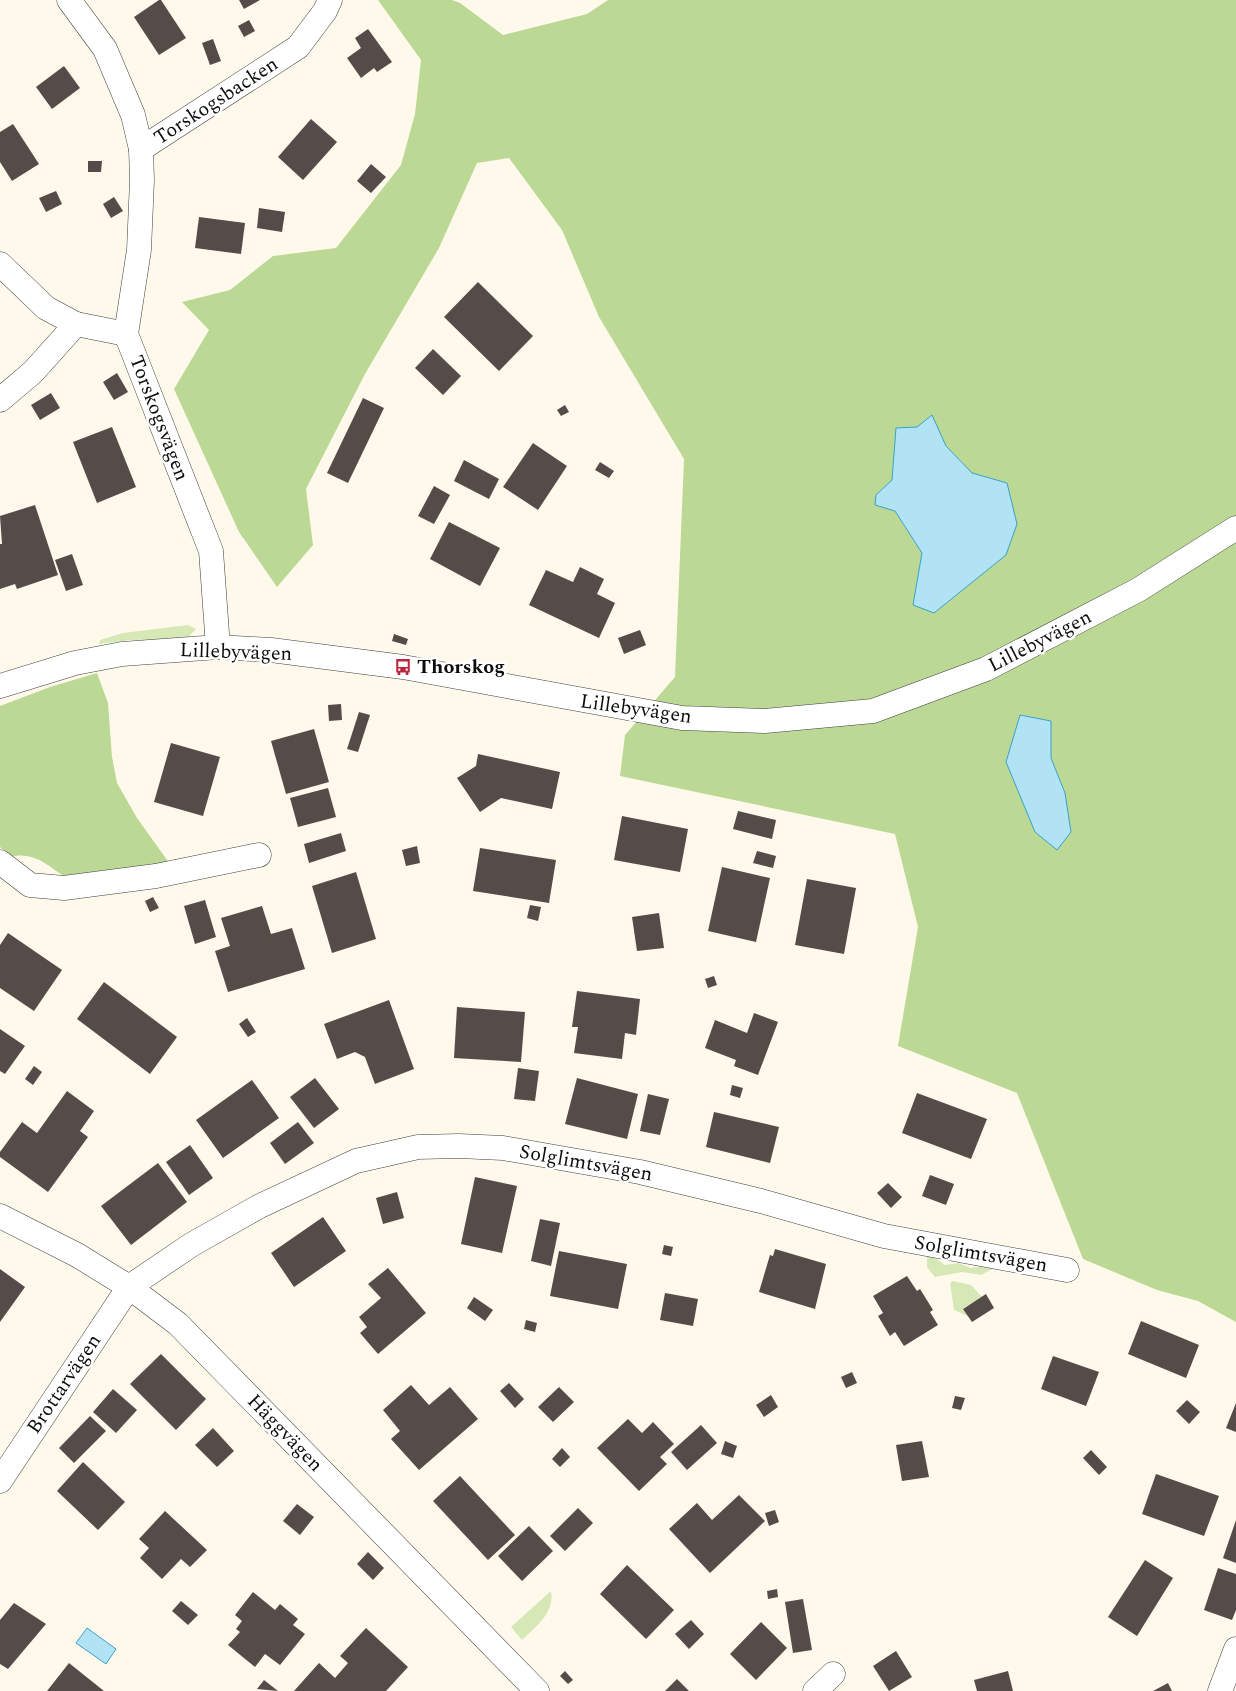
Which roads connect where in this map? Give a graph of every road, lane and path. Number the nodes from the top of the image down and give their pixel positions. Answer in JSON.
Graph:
{"nodes":[{"id":1,"x":69,"y":0,"type":"edge"},
{"id":2,"x":330,"y":0,"type":"edge"},
{"id":3,"x":141,"y":149,"type":"junction"},
{"id":4,"x":0,"y":264,"type":"edge"},
{"id":5,"x":76,"y":324,"type":"junction"},
{"id":6,"x":126,"y":334,"type":"junction"},
{"id":7,"x":0,"y":400,"type":"edge"},
{"id":8,"x":1236,"y":528,"type":"edge"},
{"id":9,"x":218,"y":647,"type":"junction"},
{"id":10,"x":0,"y":686,"type":"edge"},
{"id":11,"x":259,"y":855,"type":"dead end"},
{"id":12,"x":0,"y":862,"type":"edge"},
{"id":13,"x":0,"y":1216,"type":"edge"},
{"id":14,"x":1067,"y":1270,"type":"dead end"},
{"id":15,"x":129,"y":1287,"type":"junction"},
{"id":16,"x":0,"y":1481,"type":"edge"},
{"id":17,"x":1236,"y":1649,"type":"edge"},
{"id":18,"x":833,"y":1674,"type":"dead end"},
{"id":19,"x":537,"y":1691,"type":"edge"},
{"id":20,"x":815,"y":1691,"type":"edge"},
{"id":21,"x":1220,"y":1691,"type":"edge"}],
"edges":[{"from":1,"to":3,"type":"street"},
{"from":2,"to":3,"type":"street","name":"Torskogsbacken"},
{"from":3,"to":6,"type":"street","name":"Torskogsbacken"},
{"from":4,"to":5,"type":"street","name":"Torskogsvägen"},
{"from":5,"to":6,"type":"street","name":"Torskogsvägen"},
{"from":5,"to":7,"type":"street"},
{"from":6,"to":9,"type":"street","name":"Torskogsvägen"},
{"from":8,"to":9,"type":"street","name":"Lillebyvägen"},
{"from":9,"to":10,"type":"street","name":"Lillebyvägen"},
{"from":11,"to":12,"type":"street"},
{"from":13,"to":15,"type":"street","name":"Häggvägen"},
{"from":14,"to":15,"type":"street","name":"Solglimtsvägen"},
{"from":15,"to":16,"type":"street","name":"Brottarvägen"},
{"from":15,"to":19,"type":"street","name":"Häggvägen"},
{"from":17,"to":21,"type":"street"},
{"from":18,"to":20,"type":"street"}]}
